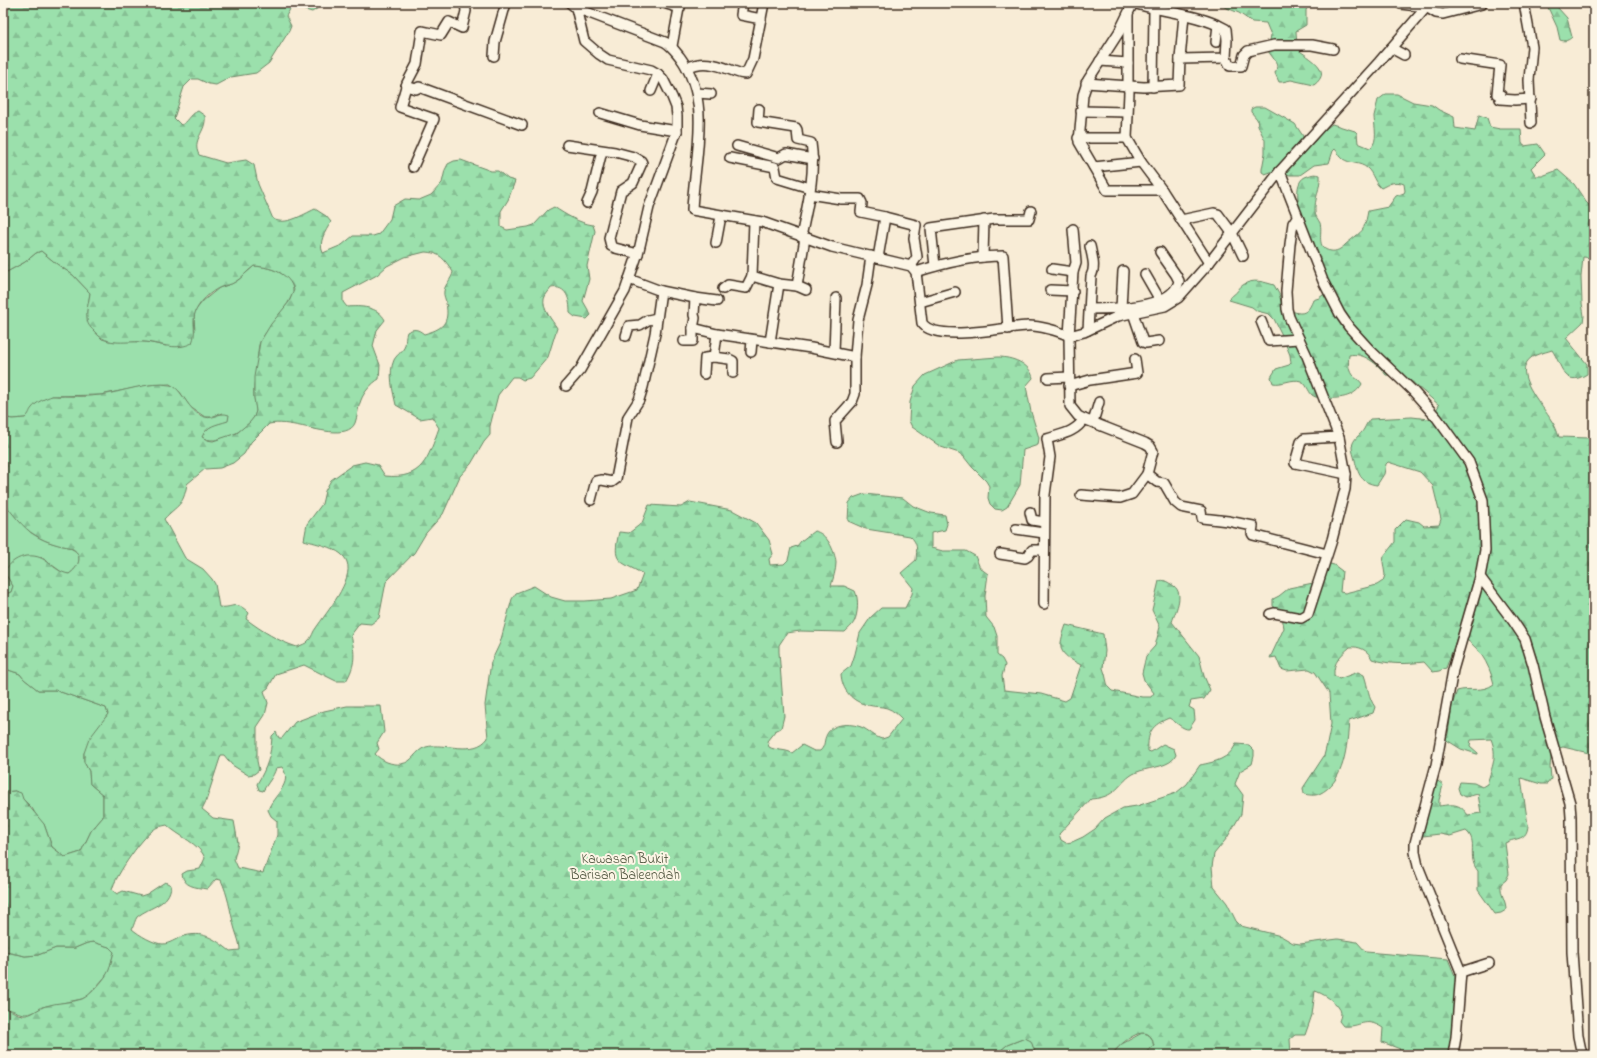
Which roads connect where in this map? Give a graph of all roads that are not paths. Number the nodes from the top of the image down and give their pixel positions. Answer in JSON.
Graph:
{"nodes":[{"id":1,"x":465,"y":3,"type":"edge"},
{"id":2,"x":506,"y":3,"type":"edge"},
{"id":3,"x":663,"y":3,"type":"edge"},
{"id":4,"x":743,"y":3,"type":"edge"},
{"id":5,"x":764,"y":3,"type":"edge"},
{"id":6,"x":1133,"y":3,"type":"edge"},
{"id":7,"x":1524,"y":3,"type":"edge"},
{"id":8,"x":1401,"y":4,"type":"edge"},
{"id":9,"x":1482,"y":4,"type":"dead end"},
{"id":10,"x":680,"y":5,"type":"edge"},
{"id":11,"x":1428,"y":5,"type":"edge"},
{"id":12,"x":573,"y":6,"type":"edge"},
{"id":13,"x":1154,"y":9,"type":"junction"},
{"id":14,"x":1128,"y":13,"type":"junction"},
{"id":15,"x":1184,"y":15,"type":"junction"},
{"id":16,"x":761,"y":19,"type":"junction"},
{"id":17,"x":1218,"y":25,"type":"junction"},
{"id":18,"x":1216,"y":42,"type":"dead end"},
{"id":19,"x":672,"y":46,"type":"junction"},
{"id":20,"x":1391,"y":48,"type":"junction"},
{"id":21,"x":1333,"y":49,"type":"dead end"},
{"id":22,"x":1404,"y":55,"type":"dead end"},
{"id":23,"x":494,"y":56,"type":"dead end"},
{"id":24,"x":1180,"y":58,"type":"junction"},
{"id":25,"x":1226,"y":58,"type":"junction"},
{"id":26,"x":1460,"y":59,"type":"dead end"},
{"id":27,"x":1100,"y":61,"type":"junction"},
{"id":28,"x":1128,"y":63,"type":"junction"},
{"id":29,"x":687,"y":68,"type":"junction"},
{"id":30,"x":658,"y":74,"type":"junction"},
{"id":31,"x":1086,"y":83,"type":"junction"},
{"id":32,"x":406,"y":86,"type":"junction"},
{"id":33,"x":1128,"y":86,"type":"junction"},
{"id":34,"x":1153,"y":87,"type":"junction"},
{"id":35,"x":651,"y":91,"type":"dead end"},
{"id":36,"x":697,"y":93,"type":"junction"},
{"id":37,"x":711,"y":94,"type":"dead end"},
{"id":38,"x":1531,"y":99,"type":"junction"},
{"id":39,"x":759,"y":109,"type":"dead end"},
{"id":40,"x":1081,"y":110,"type":"junction"},
{"id":41,"x":1127,"y":112,"type":"junction"},
{"id":42,"x":600,"y":113,"type":"dead end"},
{"id":43,"x":1531,"y":123,"type":"dead end"},
{"id":44,"x":522,"y":125,"type":"dead end"},
{"id":45,"x":677,"y":131,"type":"junction"},
{"id":46,"x":1078,"y":138,"type":"junction"},
{"id":47,"x":1127,"y":138,"type":"junction"},
{"id":48,"x":567,"y":145,"type":"dead end"},
{"id":49,"x":737,"y":146,"type":"dead end"},
{"id":50,"x":602,"y":151,"type":"junction"},
{"id":51,"x":730,"y":158,"type":"dead end"},
{"id":52,"x":813,"y":159,"type":"junction"},
{"id":53,"x":1141,"y":162,"type":"junction"},
{"id":54,"x":413,"y":167,"type":"dead end"},
{"id":55,"x":1094,"y":167,"type":"junction"},
{"id":56,"x":1280,"y":171,"type":"junction"},
{"id":57,"x":1162,"y":190,"type":"junction"},
{"id":58,"x":809,"y":191,"type":"junction"},
{"id":59,"x":587,"y":203,"type":"dead end"},
{"id":60,"x":1031,"y":211,"type":"dead end"},
{"id":61,"x":721,"y":216,"type":"junction"},
{"id":62,"x":884,"y":217,"type":"junction"},
{"id":63,"x":1297,"y":217,"type":"junction"},
{"id":64,"x":984,"y":220,"type":"junction"},
{"id":65,"x":1182,"y":220,"type":"junction"},
{"id":66,"x":754,"y":221,"type":"junction"},
{"id":67,"x":916,"y":225,"type":"junction"},
{"id":68,"x":931,"y":228,"type":"junction"},
{"id":69,"x":1073,"y":229,"type":"dead end"},
{"id":70,"x":1232,"y":233,"type":"junction"},
{"id":71,"x":803,"y":238,"type":"junction"},
{"id":72,"x":716,"y":243,"type":"dead end"},
{"id":73,"x":1090,"y":246,"type":"dead end"},
{"id":74,"x":1160,"y":252,"type":"dead end"},
{"id":75,"x":638,"y":254,"type":"junction"},
{"id":76,"x":1243,"y":256,"type":"dead end"},
{"id":77,"x":875,"y":257,"type":"junction"},
{"id":78,"x":983,"y":257,"type":"junction"},
{"id":79,"x":1209,"y":263,"type":"junction"},
{"id":80,"x":935,"y":266,"type":"junction"},
{"id":81,"x":913,"y":269,"type":"junction"},
{"id":82,"x":1052,"y":269,"type":"dead end"},
{"id":83,"x":1123,"y":271,"type":"dead end"},
{"id":84,"x":1073,"y":272,"type":"junction"},
{"id":85,"x":1144,"y":274,"type":"dead end"},
{"id":86,"x":752,"y":276,"type":"junction"},
{"id":87,"x":629,"y":279,"type":"junction"},
{"id":88,"x":779,"y":284,"type":"junction"},
{"id":89,"x":723,"y":289,"type":"dead end"},
{"id":90,"x":1050,"y":290,"type":"dead end"},
{"id":91,"x":661,"y":291,"type":"junction"},
{"id":92,"x":1073,"y":291,"type":"junction"},
{"id":93,"x":955,"y":292,"type":"dead end"},
{"id":94,"x":695,"y":298,"type":"junction"},
{"id":95,"x":836,"y":298,"type":"dead end"},
{"id":96,"x":1160,"y":300,"type":"junction"},
{"id":97,"x":717,"y":301,"type":"dead end"},
{"id":98,"x":920,"y":302,"type":"junction"},
{"id":99,"x":1122,"y":308,"type":"junction"},
{"id":100,"x":1090,"y":309,"type":"junction"},
{"id":101,"x":1132,"y":313,"type":"junction"},
{"id":102,"x":656,"y":318,"type":"junction"},
{"id":103,"x":1261,"y":320,"type":"dead end"},
{"id":104,"x":693,"y":328,"type":"junction"},
{"id":105,"x":1008,"y":329,"type":"junction"},
{"id":106,"x":1088,"y":330,"type":"junction"},
{"id":107,"x":717,"y":334,"type":"junction"},
{"id":108,"x":626,"y":336,"type":"dead end"},
{"id":109,"x":1068,"y":336,"type":"junction"},
{"id":110,"x":1299,"y":339,"type":"junction"},
{"id":111,"x":752,"y":340,"type":"junction"},
{"id":112,"x":1159,"y":341,"type":"dead end"},
{"id":113,"x":684,"y":342,"type":"dead end"},
{"id":114,"x":770,"y":342,"type":"junction"},
{"id":115,"x":751,"y":352,"type":"dead end"},
{"id":116,"x":834,"y":352,"type":"junction"},
{"id":117,"x":714,"y":357,"type":"junction"},
{"id":118,"x":855,"y":357,"type":"junction"},
{"id":119,"x":1135,"y":359,"type":"dead end"},
{"id":120,"x":733,"y":373,"type":"dead end"},
{"id":121,"x":704,"y":374,"type":"dead end"},
{"id":122,"x":1048,"y":378,"type":"dead end"},
{"id":123,"x":1069,"y":381,"type":"junction"},
{"id":124,"x":566,"y":386,"type":"dead end"},
{"id":125,"x":1099,"y":402,"type":"dead end"},
{"id":126,"x":1089,"y":421,"type":"junction"},
{"id":127,"x":1339,"y":437,"type":"junction"},
{"id":128,"x":837,"y":442,"type":"dead end"},
{"id":129,"x":1147,"y":474,"type":"junction"},
{"id":130,"x":1346,"y":474,"type":"junction"},
{"id":131,"x":1081,"y":495,"type":"dead end"},
{"id":132,"x":591,"y":500,"type":"dead end"},
{"id":133,"x":1030,"y":512,"type":"dead end"},
{"id":134,"x":1044,"y":522,"type":"junction"},
{"id":135,"x":1016,"y":529,"type":"dead end"},
{"id":136,"x":1044,"y":533,"type":"junction"},
{"id":137,"x":1044,"y":550,"type":"junction"},
{"id":138,"x":1000,"y":554,"type":"dead end"},
{"id":139,"x":1327,"y":554,"type":"junction"},
{"id":140,"x":1480,"y":577,"type":"junction"},
{"id":141,"x":1044,"y":604,"type":"dead end"},
{"id":142,"x":1270,"y":614,"type":"dead end"},
{"id":143,"x":1489,"y":963,"type":"dead end"},
{"id":144,"x":1460,"y":972,"type":"junction"},
{"id":145,"x":1453,"y":1055,"type":"edge"},
{"id":146,"x":1582,"y":1055,"type":"edge"}],
"edges":[{"from":1,"to":32,"type":"street"},
{"from":2,"to":23,"type":"street"},
{"from":3,"to":10,"type":"street"},
{"from":4,"to":16,"type":"street"},
{"from":5,"to":16,"type":"street"},
{"from":6,"to":13,"type":"street"},
{"from":6,"to":14,"type":"street"},
{"from":7,"to":38,"type":"street"},
{"from":8,"to":11,"type":"street"},
{"from":9,"to":11,"type":"street"},
{"from":10,"to":19,"type":"street"},
{"from":11,"to":20,"type":"street"},
{"from":12,"to":19,"type":"street"},
{"from":12,"to":30,"type":"street"},
{"from":13,"to":15,"type":"street"},
{"from":13,"to":34,"type":"street"},
{"from":14,"to":27,"type":"street"},
{"from":14,"to":28,"type":"street"},
{"from":15,"to":17,"type":"street"},
{"from":15,"to":24,"type":"street"},
{"from":16,"to":29,"type":"street"},
{"from":17,"to":18,"type":"street"},
{"from":17,"to":25,"type":"street"},
{"from":19,"to":29,"type":"street"},
{"from":20,"to":22,"type":"street"},
{"from":20,"to":56,"type":"street"},
{"from":21,"to":25,"type":"street"},
{"from":24,"to":25,"type":"street"},
{"from":24,"to":34,"type":"street"},
{"from":26,"to":38,"type":"street"},
{"from":27,"to":28,"type":"street"},
{"from":27,"to":31,"type":"street"},
{"from":28,"to":33,"type":"street"},
{"from":29,"to":36,"type":"street"},
{"from":30,"to":35,"type":"street"},
{"from":30,"to":45,"type":"street"},
{"from":31,"to":33,"type":"street"},
{"from":31,"to":40,"type":"street"},
{"from":32,"to":44,"type":"street"},
{"from":32,"to":54,"type":"street"},
{"from":33,"to":34,"type":"street"},
{"from":33,"to":41,"type":"street"},
{"from":36,"to":37,"type":"street"},
{"from":36,"to":61,"type":"street"},
{"from":38,"to":43,"type":"street"},
{"from":39,"to":52,"type":"street"},
{"from":40,"to":41,"type":"street"},
{"from":40,"to":46,"type":"street"},
{"from":41,"to":47,"type":"street"},
{"from":42,"to":45,"type":"street"},
{"from":45,"to":75,"type":"street"},
{"from":46,"to":47,"type":"street"},
{"from":46,"to":55,"type":"street"},
{"from":47,"to":53,"type":"street"},
{"from":48,"to":50,"type":"street"},
{"from":49,"to":52,"type":"street"},
{"from":50,"to":59,"type":"street"},
{"from":50,"to":75,"type":"street"},
{"from":51,"to":58,"type":"street"},
{"from":52,"to":58,"type":"street"},
{"from":53,"to":55,"type":"street"},
{"from":53,"to":57,"type":"street"},
{"from":55,"to":57,"type":"street"},
{"from":56,"to":63,"type":"street"},
{"from":56,"to":70,"type":"street"},
{"from":57,"to":65,"type":"street"},
{"from":58,"to":62,"type":"street"},
{"from":58,"to":71,"type":"street"},
{"from":60,"to":64,"type":"street"},
{"from":61,"to":66,"type":"street"},
{"from":61,"to":72,"type":"street"},
{"from":62,"to":67,"type":"street"},
{"from":62,"to":77,"type":"street"},
{"from":63,"to":110,"type":"street"},
{"from":63,"to":140,"type":"street"},
{"from":64,"to":68,"type":"street"},
{"from":64,"to":78,"type":"street"},
{"from":65,"to":70,"type":"street"},
{"from":65,"to":79,"type":"street"},
{"from":66,"to":71,"type":"street"},
{"from":66,"to":86,"type":"street"},
{"from":67,"to":68,"type":"street"},
{"from":67,"to":81,"type":"street"},
{"from":68,"to":80,"type":"street"},
{"from":69,"to":84,"type":"street"},
{"from":70,"to":76,"type":"street"},
{"from":70,"to":79,"type":"street"},
{"from":71,"to":77,"type":"street"},
{"from":71,"to":88,"type":"street"},
{"from":73,"to":100,"type":"street"},
{"from":74,"to":96,"type":"street"},
{"from":75,"to":87,"type":"street"},
{"from":77,"to":81,"type":"street"},
{"from":77,"to":118,"type":"street"},
{"from":78,"to":80,"type":"street"},
{"from":78,"to":105,"type":"street"},
{"from":79,"to":101,"type":"street"},
{"from":80,"to":81,"type":"street"},
{"from":81,"to":98,"type":"street"},
{"from":82,"to":84,"type":"street"},
{"from":83,"to":99,"type":"street"},
{"from":84,"to":92,"type":"street"},
{"from":85,"to":96,"type":"street"},
{"from":86,"to":88,"type":"street"},
{"from":86,"to":89,"type":"street"},
{"from":87,"to":91,"type":"street"},
{"from":87,"to":124,"type":"street"},
{"from":88,"to":114,"type":"street"},
{"from":90,"to":92,"type":"street"},
{"from":91,"to":94,"type":"street"},
{"from":91,"to":102,"type":"street"},
{"from":92,"to":109,"type":"street"},
{"from":93,"to":98,"type":"street"},
{"from":94,"to":97,"type":"street"},
{"from":94,"to":104,"type":"street"},
{"from":95,"to":116,"type":"street"},
{"from":96,"to":99,"type":"street"},
{"from":98,"to":105,"type":"street"},
{"from":99,"to":100,"type":"street"},
{"from":100,"to":106,"type":"street"},
{"from":101,"to":106,"type":"street"},
{"from":101,"to":112,"type":"street"},
{"from":102,"to":108,"type":"street"},
{"from":102,"to":132,"type":"street"},
{"from":103,"to":110,"type":"street"},
{"from":104,"to":107,"type":"street"},
{"from":104,"to":113,"type":"street"},
{"from":105,"to":109,"type":"street"},
{"from":106,"to":109,"type":"street"},
{"from":107,"to":111,"type":"street"},
{"from":107,"to":117,"type":"street"},
{"from":109,"to":123,"type":"street"},
{"from":110,"to":127,"type":"street"},
{"from":111,"to":114,"type":"street"},
{"from":111,"to":115,"type":"street"},
{"from":114,"to":116,"type":"street"},
{"from":116,"to":118,"type":"street"},
{"from":117,"to":120,"type":"street"},
{"from":117,"to":121,"type":"street"},
{"from":118,"to":128,"type":"street"},
{"from":119,"to":123,"type":"street"},
{"from":122,"to":123,"type":"street"},
{"from":123,"to":126,"type":"street"},
{"from":125,"to":126,"type":"street"},
{"from":126,"to":129,"type":"street"},
{"from":126,"to":134,"type":"street"},
{"from":127,"to":130,"type":"street"},
{"from":127,"to":130,"type":"street"},
{"from":129,"to":131,"type":"street"},
{"from":129,"to":139,"type":"street"},
{"from":130,"to":139,"type":"street"},
{"from":133,"to":134,"type":"street"},
{"from":134,"to":136,"type":"street"},
{"from":135,"to":136,"type":"street"},
{"from":136,"to":137,"type":"street"},
{"from":137,"to":138,"type":"street"},
{"from":137,"to":141,"type":"street"},
{"from":139,"to":142,"type":"street"},
{"from":140,"to":144,"type":"street"},
{"from":140,"to":146,"type":"street"},
{"from":143,"to":144,"type":"street"},
{"from":144,"to":145,"type":"street"}]}
